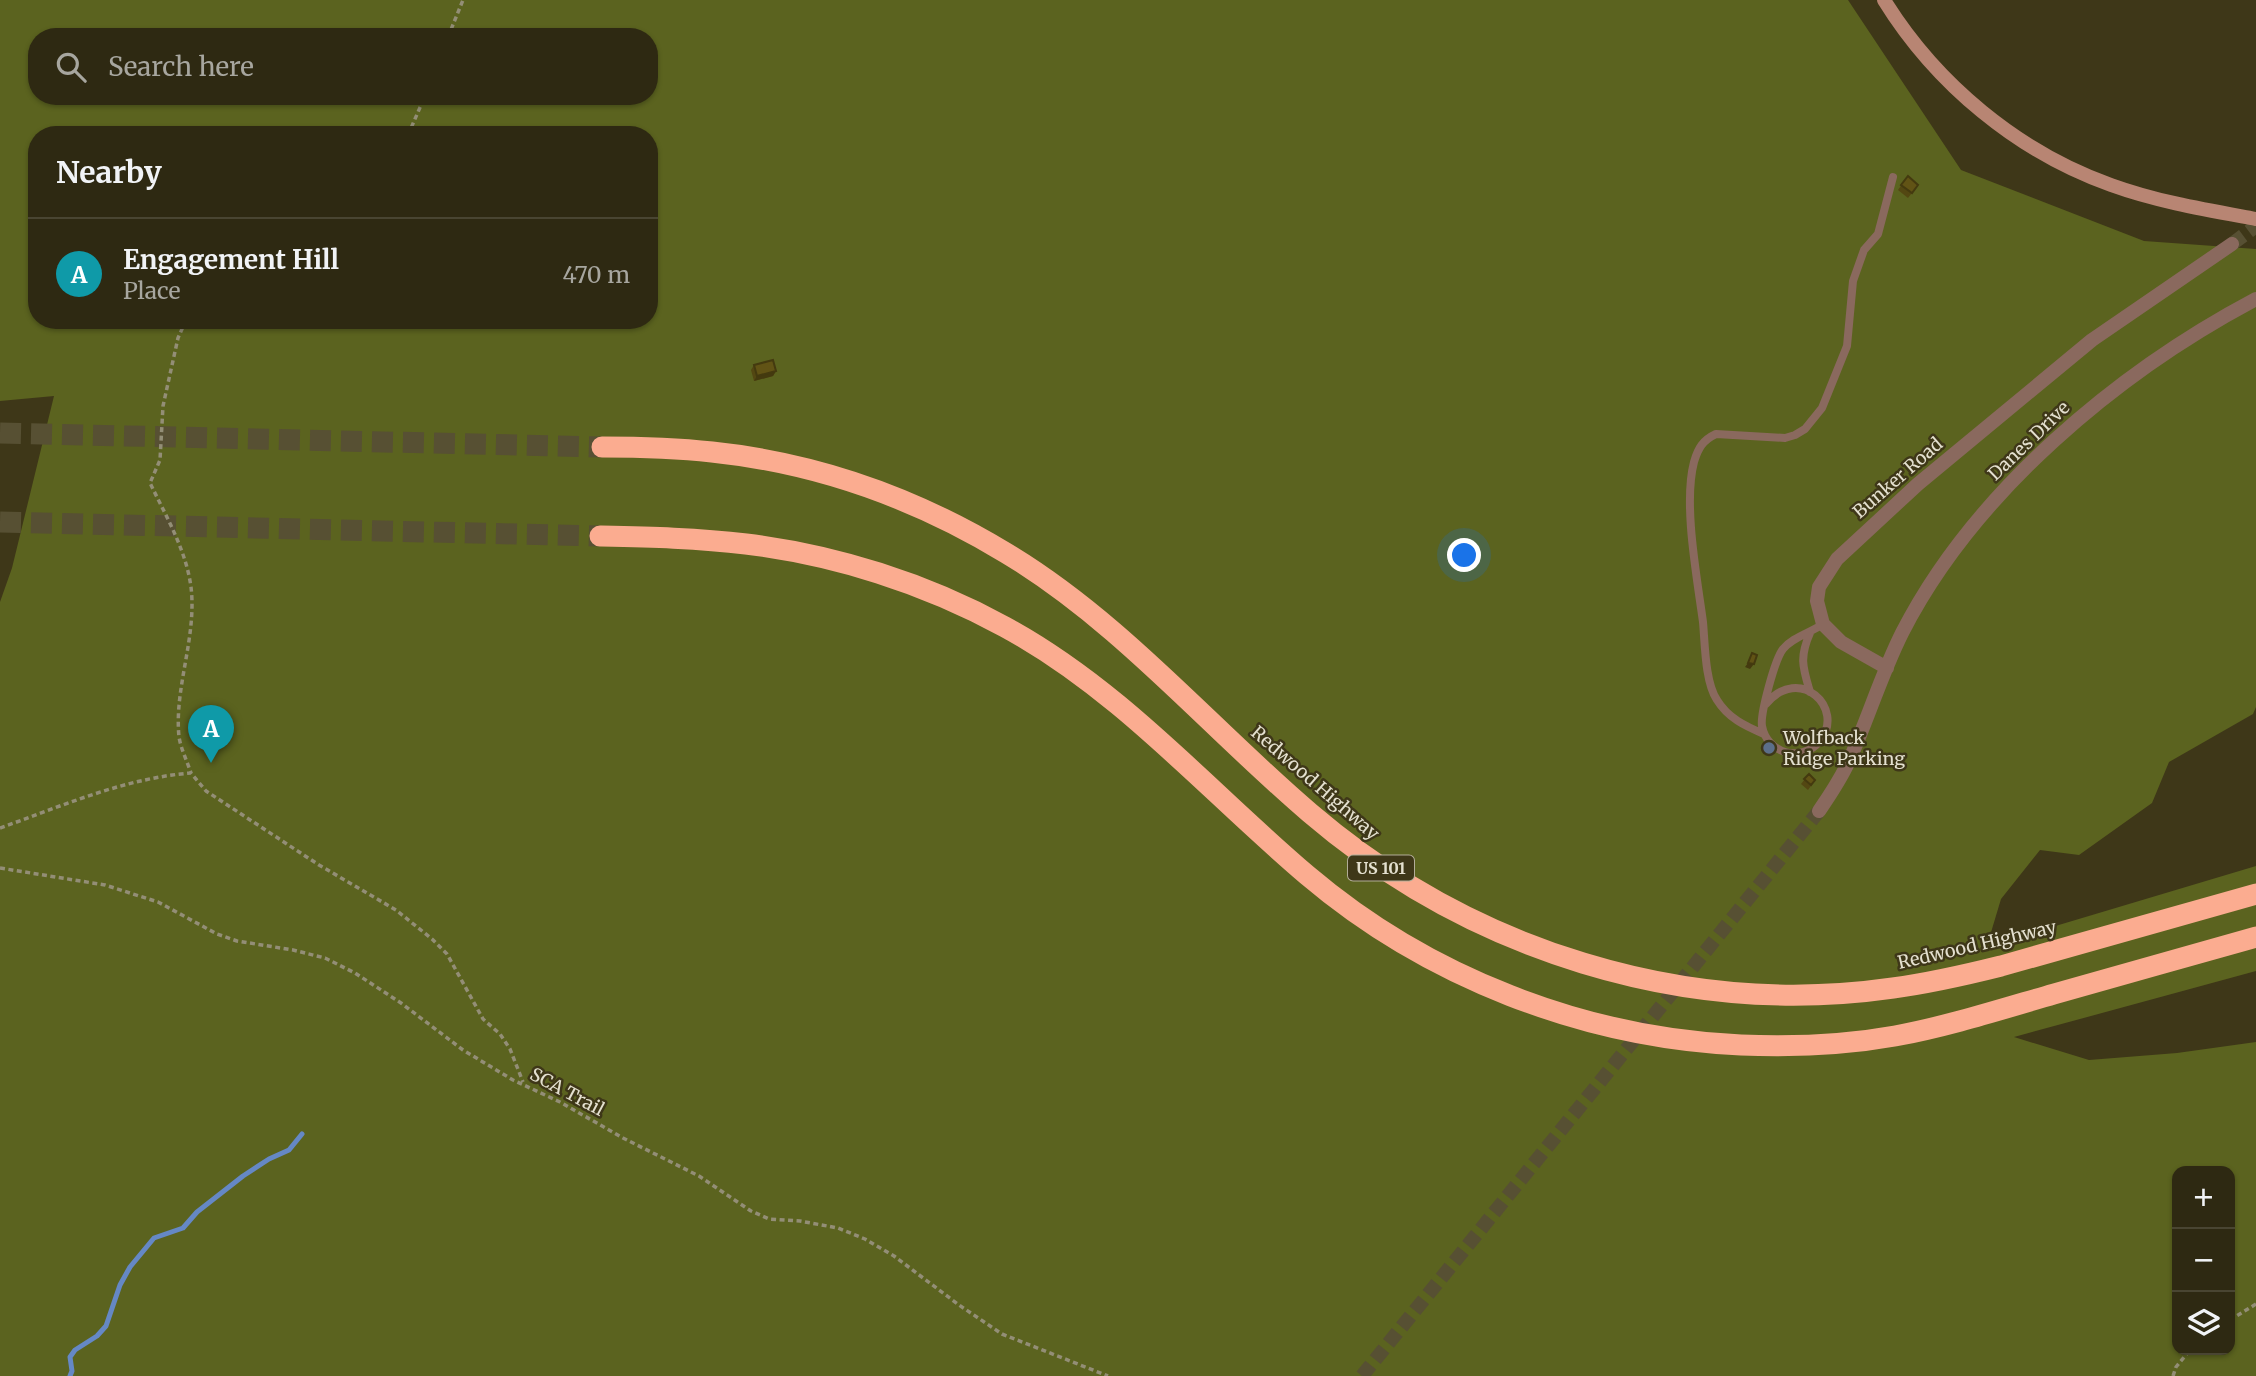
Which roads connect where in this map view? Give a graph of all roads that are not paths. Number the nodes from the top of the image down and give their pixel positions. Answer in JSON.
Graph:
{"nodes":[{"id":1,"x":1884,"y":0,"type":"edge"},
{"id":2,"x":1893,"y":177,"type":"dead end"},
{"id":3,"x":2256,"y":219,"type":"edge"},
{"id":4,"x":2232,"y":244,"type":"tunnel mouth"},
{"id":5,"x":2256,"y":299,"type":"edge"},
{"id":6,"x":602,"y":447,"type":"tunnel mouth"},
{"id":7,"x":600,"y":536,"type":"tunnel mouth"},
{"id":8,"x":1823,"y":624,"type":"junction"},
{"id":9,"x":1810,"y":633,"type":"junction"},
{"id":10,"x":1886,"y":667,"type":"junction"},
{"id":11,"x":1810,"y":692,"type":"junction"},
{"id":12,"x":1766,"y":705,"type":"junction"},
{"id":13,"x":1764,"y":734,"type":"junction"},
{"id":14,"x":1819,"y":811,"type":"tunnel mouth"},
{"id":15,"x":2256,"y":894,"type":"edge"},
{"id":16,"x":2256,"y":937,"type":"edge"}],
"edges":[{"from":1,"to":3,"type":"main road"},
{"from":2,"to":13,"type":"lane"},
{"from":4,"to":8,"type":"street","name":"Bunker Road"},
{"from":5,"to":10,"type":"street","name":"Danes Drive"},
{"from":6,"to":15,"type":"highway","name":"Redwood Highway","number":"US 101"},
{"from":7,"to":16,"type":"highway","number":"US 101"},
{"from":8,"to":9,"type":"lane"},
{"from":8,"to":10,"type":"street"},
{"from":9,"to":11,"type":"lane"},
{"from":9,"to":12,"type":"lane"},
{"from":10,"to":14,"type":"street"},
{"from":11,"to":12,"type":"lane"},
{"from":11,"to":13,"type":"lane"},
{"from":12,"to":13,"type":"lane"}]}
